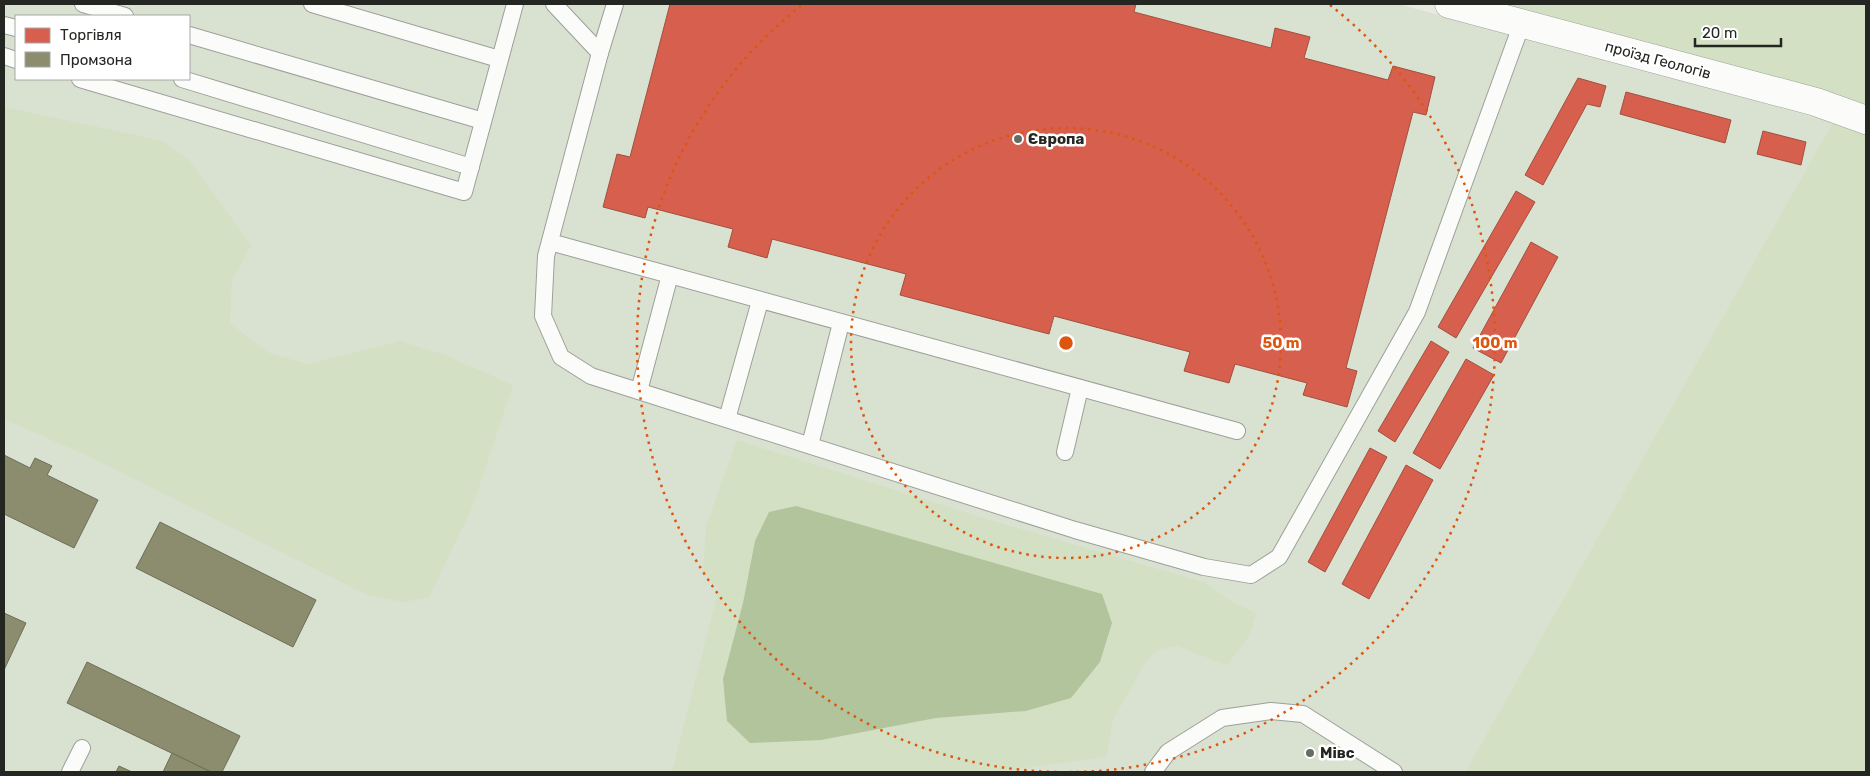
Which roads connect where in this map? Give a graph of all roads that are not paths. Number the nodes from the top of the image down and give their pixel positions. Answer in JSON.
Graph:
{"nodes":[{"id":1,"x":82,"y":4,"type":"edge"},
{"id":2,"x":312,"y":4,"type":"edge"},
{"id":3,"x":515,"y":4,"type":"edge"},
{"id":4,"x":554,"y":4,"type":"edge"},
{"id":5,"x":615,"y":4,"type":"edge"},
{"id":6,"x":1449,"y":4,"type":"edge"},
{"id":7,"x":121,"y":15,"type":"edge"},
{"id":8,"x":1522,"y":23,"type":"junction"},
{"id":9,"x":190,"y":35,"type":"edge"},
{"id":10,"x":600,"y":53,"type":"junction"},
{"id":11,"x":499,"y":59,"type":"junction"},
{"id":12,"x":83,"y":80,"type":"edge"},
{"id":13,"x":185,"y":80,"type":"edge"},
{"id":14,"x":1866,"y":120,"type":"edge"},
{"id":15,"x":483,"y":121,"type":"junction"},
{"id":16,"x":471,"y":166,"type":"junction"},
{"id":17,"x":550,"y":242,"type":"junction"},
{"id":18,"x":670,"y":275,"type":"junction"},
{"id":19,"x":760,"y":301,"type":"junction"},
{"id":20,"x":841,"y":322,"type":"junction"},
{"id":21,"x":1080,"y":388,"type":"junction"},
{"id":22,"x":639,"y":391,"type":"junction"},
{"id":23,"x":727,"y":419,"type":"junction"},
{"id":24,"x":1237,"y":431,"type":"dead end"},
{"id":25,"x":810,"y":445,"type":"junction"},
{"id":26,"x":1065,"y":452,"type":"dead end"},
{"id":27,"x":82,"y":748,"type":"dead end"},
{"id":28,"x":70,"y":772,"type":"edge"},
{"id":29,"x":1153,"y":772,"type":"edge"},
{"id":30,"x":1394,"y":772,"type":"edge"}],
"edges":[{"from":1,"to":7,"type":"lane"},
{"from":2,"to":11,"type":"lane"},
{"from":3,"to":11,"type":"lane"},
{"from":4,"to":10,"type":"lane"},
{"from":5,"to":10,"type":"lane"},
{"from":6,"to":8,"type":"street","name":"проїзд Геологів"},
{"from":8,"to":14,"type":"street","name":"проїзд Геологів"},
{"from":8,"to":25,"type":"lane"},
{"from":9,"to":15,"type":"lane"},
{"from":10,"to":17,"type":"lane"},
{"from":11,"to":15,"type":"lane"},
{"from":12,"to":16,"type":"lane"},
{"from":13,"to":16,"type":"lane"},
{"from":15,"to":16,"type":"lane"},
{"from":17,"to":18,"type":"lane"},
{"from":17,"to":22,"type":"lane"},
{"from":18,"to":19,"type":"lane"},
{"from":18,"to":22,"type":"lane"},
{"from":19,"to":20,"type":"lane"},
{"from":19,"to":23,"type":"lane"},
{"from":20,"to":21,"type":"lane"},
{"from":20,"to":25,"type":"lane"},
{"from":21,"to":24,"type":"lane"},
{"from":21,"to":26,"type":"lane"},
{"from":22,"to":23,"type":"lane"},
{"from":23,"to":25,"type":"lane"},
{"from":27,"to":28,"type":"lane"},
{"from":29,"to":30,"type":"lane"}]}
